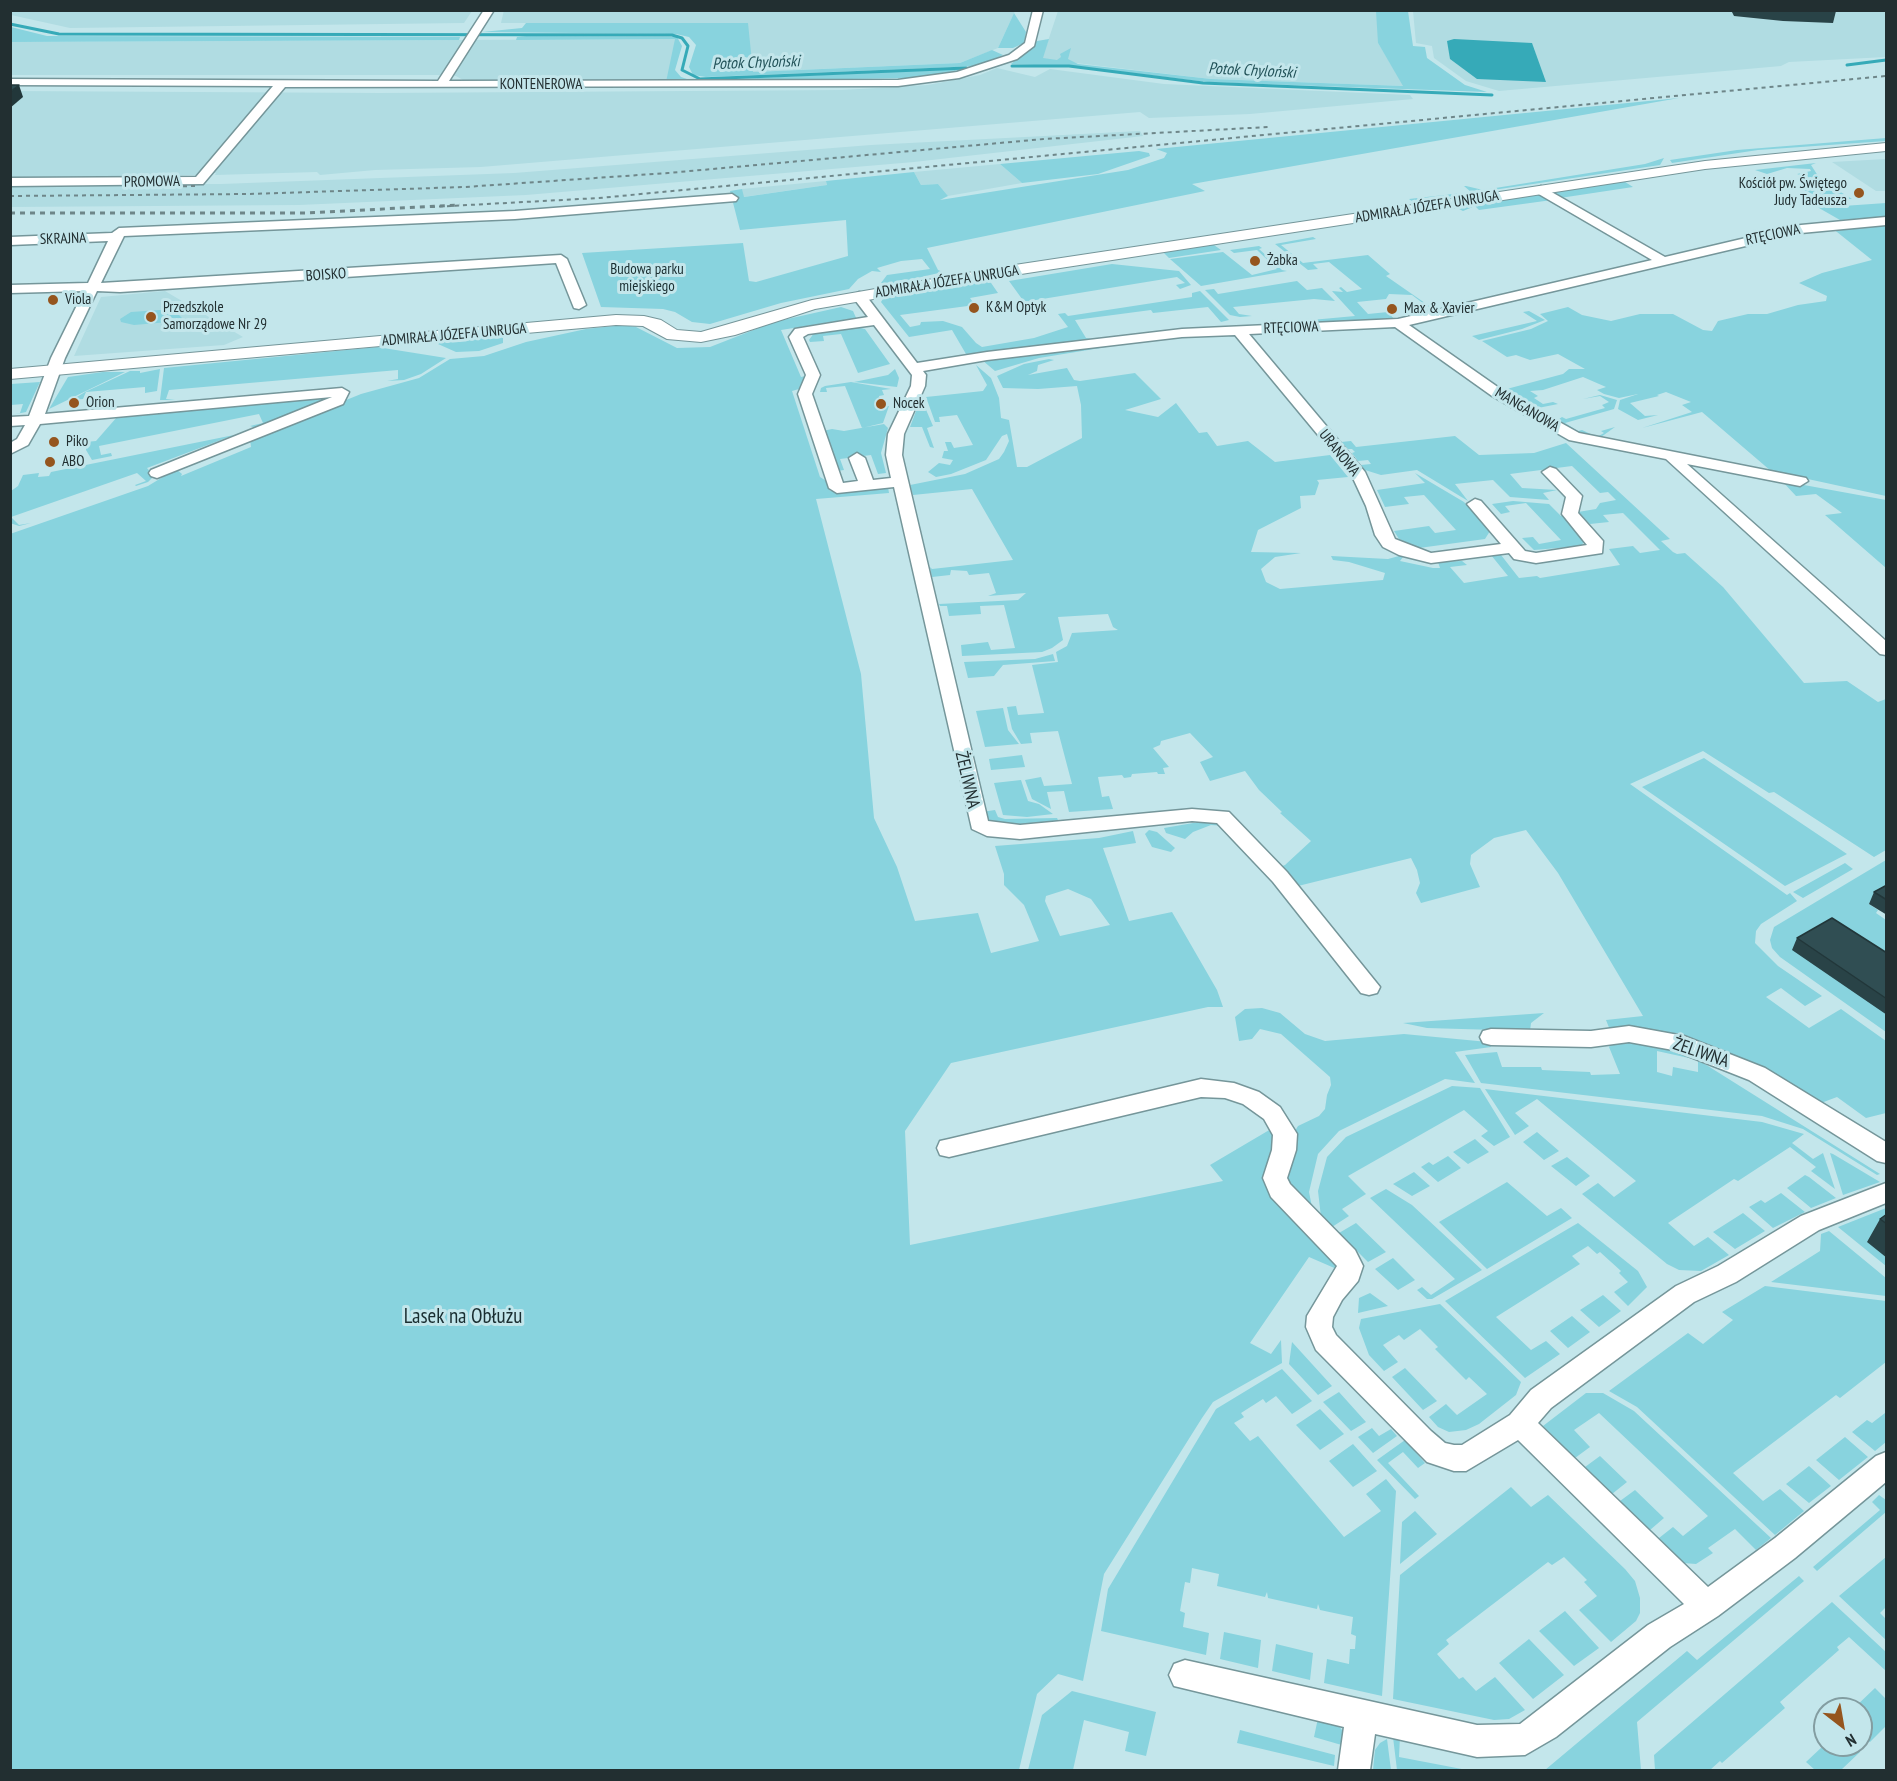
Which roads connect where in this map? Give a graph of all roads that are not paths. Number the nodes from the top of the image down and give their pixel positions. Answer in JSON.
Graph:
{"nodes":[{"id":1,"x":489,"y":10,"type":"edge"},
{"id":2,"x":1038,"y":10,"type":"edge"},
{"id":3,"x":10,"y":82,"type":"edge"},
{"id":4,"x":283,"y":82,"type":"junction"},
{"id":5,"x":442,"y":83,"type":"junction"},
{"id":6,"x":1887,"y":147,"type":"edge"},
{"id":7,"x":10,"y":182,"type":"edge"},
{"id":8,"x":1541,"y":190,"type":"junction"},
{"id":9,"x":732,"y":198,"type":"dead end"},
{"id":10,"x":1887,"y":221,"type":"edge"},
{"id":11,"x":116,"y":237,"type":"junction"},
{"id":12,"x":10,"y":241,"type":"edge"},
{"id":13,"x":1661,"y":260,"type":"junction"},
{"id":14,"x":92,"y":287,"type":"junction"},
{"id":15,"x":10,"y":289,"type":"edge"},
{"id":16,"x":859,"y":296,"type":"junction"},
{"id":17,"x":579,"y":305,"type":"dead end"},
{"id":18,"x":879,"y":320,"type":"junction"},
{"id":19,"x":1398,"y":323,"type":"junction"},
{"id":20,"x":1238,"y":330,"type":"junction"},
{"id":21,"x":915,"y":368,"type":"junction"},
{"id":22,"x":54,"y":370,"type":"junction"},
{"id":23,"x":10,"y":374,"type":"edge"},
{"id":24,"x":35,"y":420,"type":"junction"},
{"id":25,"x":10,"y":422,"type":"edge"},
{"id":26,"x":10,"y":450,"type":"edge"},
{"id":27,"x":856,"y":458,"type":"dead end"},
{"id":28,"x":1673,"y":458,"type":"junction"},
{"id":29,"x":1550,"y":472,"type":"dead end"},
{"id":30,"x":157,"y":473,"type":"dead end"},
{"id":31,"x":1800,"y":481,"type":"dead end"},
{"id":32,"x":899,"y":482,"type":"junction"},
{"id":33,"x":867,"y":485,"type":"junction"},
{"id":34,"x":1475,"y":504,"type":"dead end"},
{"id":35,"x":1513,"y":548,"type":"junction"},
{"id":36,"x":1887,"y":650,"type":"edge"},
{"id":37,"x":1369,"y":987,"type":"dead end"},
{"id":38,"x":1491,"y":1037,"type":"dead end"},
{"id":39,"x":949,"y":1148,"type":"dead end"},
{"id":40,"x":1887,"y":1154,"type":"edge"},
{"id":41,"x":1887,"y":1193,"type":"edge"},
{"id":42,"x":1520,"y":1424,"type":"junction"},
{"id":43,"x":1887,"y":1465,"type":"edge"},
{"id":44,"x":1707,"y":1606,"type":"junction"},
{"id":45,"x":1185,"y":1675,"type":"dead end"},
{"id":46,"x":1362,"y":1714,"type":"junction"},
{"id":47,"x":1354,"y":1770,"type":"edge"}],
"edges":[{"from":1,"to":5,"type":"street"},
{"from":2,"to":5,"type":"street","name":"KONTENEROWA"},
{"from":3,"to":4,"type":"street","name":"KONTENEROWA"},
{"from":4,"to":5,"type":"street","name":"KONTENEROWA"},
{"from":4,"to":7,"type":"street","name":"PROMOWA"},
{"from":6,"to":8,"type":"street","name":"ADMIRAŁA JÓZEFA UNRUGA"},
{"from":8,"to":13,"type":"street"},
{"from":8,"to":16,"type":"street","name":"ADMIRAŁA JÓZEFA UNRUGA"},
{"from":9,"to":11,"type":"street","name":"SKRAJNA"},
{"from":10,"to":13,"type":"street","name":"RTĘCIOWA"},
{"from":11,"to":12,"type":"street","name":"SKRAJNA"},
{"from":11,"to":14,"type":"street"},
{"from":13,"to":19,"type":"street","name":"RTĘCIOWA"},
{"from":14,"to":15,"type":"street","name":"BOISKO"},
{"from":14,"to":17,"type":"street","name":"BOISKO"},
{"from":14,"to":22,"type":"street"},
{"from":16,"to":18,"type":"street"},
{"from":16,"to":22,"type":"street","name":"ADMIRAŁA JÓZEFA UNRUGA"},
{"from":18,"to":21,"type":"street"},
{"from":18,"to":33,"type":"street"},
{"from":19,"to":20,"type":"street","name":"RTĘCIOWA"},
{"from":19,"to":28,"type":"street","name":"MANGANOWA"},
{"from":20,"to":21,"type":"street","name":"RTĘCIOWA"},
{"from":20,"to":35,"type":"street","name":"URANOWA"},
{"from":21,"to":32,"type":"street","name":"ŻELIWNA"},
{"from":22,"to":23,"type":"street","name":"ADMIRAŁA JÓZEFA UNRUGA"},
{"from":22,"to":24,"type":"street"},
{"from":24,"to":25,"type":"street"},
{"from":24,"to":26,"type":"street"},
{"from":24,"to":30,"type":"street"},
{"from":27,"to":33,"type":"street"},
{"from":28,"to":31,"type":"street","name":"MANGANOWA"},
{"from":28,"to":36,"type":"street"},
{"from":29,"to":35,"type":"street","name":"URANOWA"},
{"from":32,"to":33,"type":"street"},
{"from":32,"to":37,"type":"street","name":"ŻELIWNA"},
{"from":34,"to":35,"type":"street","name":"URANOWA"},
{"from":38,"to":40,"type":"street","name":"ŻELIWNA"},
{"from":39,"to":42,"type":"street"},
{"from":41,"to":42,"type":"street"},
{"from":42,"to":44,"type":"street"},
{"from":43,"to":44,"type":"street"},
{"from":44,"to":46,"type":"street"},
{"from":45,"to":46,"type":"street"},
{"from":46,"to":47,"type":"street"}]}
